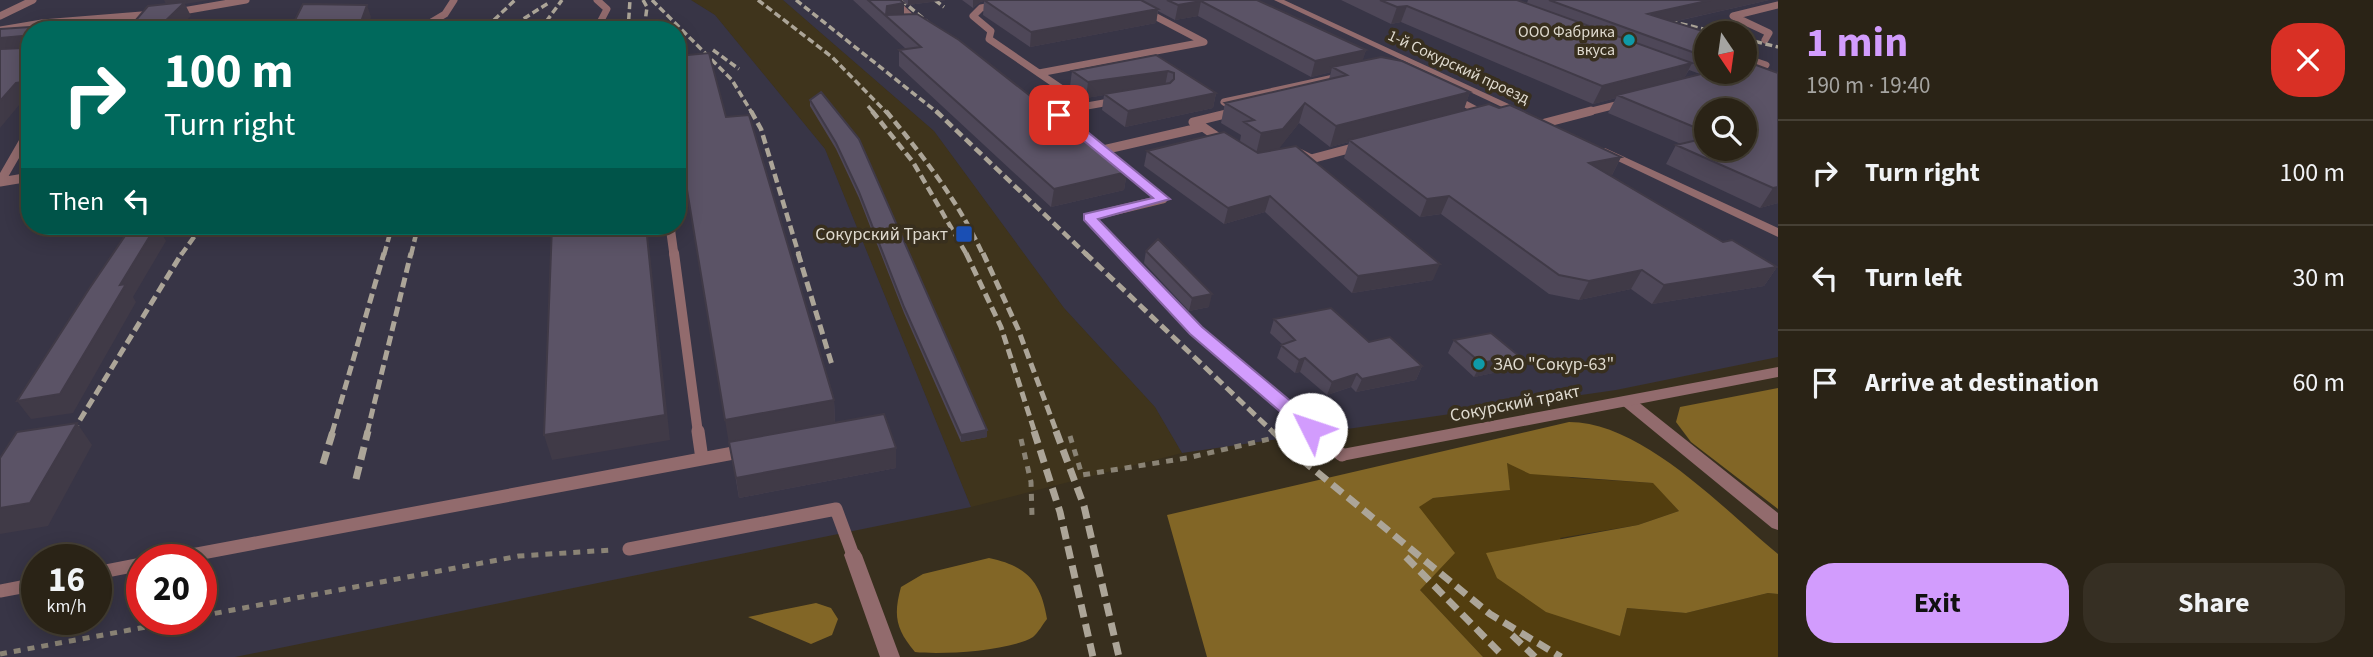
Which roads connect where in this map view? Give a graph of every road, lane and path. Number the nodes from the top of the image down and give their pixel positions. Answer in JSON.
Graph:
{"nodes":[{"id":1,"x":33,"y":0,"type":"edge"},
{"id":2,"x":246,"y":0,"type":"edge"},
{"id":3,"x":454,"y":0,"type":"edge"},
{"id":4,"x":597,"y":0,"type":"edge"},
{"id":5,"x":893,"y":0,"type":"edge"},
{"id":6,"x":1021,"y":0,"type":"edge"},
{"id":7,"x":1124,"y":0,"type":"edge"},
{"id":8,"x":1278,"y":0,"type":"edge"},
{"id":9,"x":1778,"y":5,"type":"edge"},
{"id":10,"x":171,"y":13,"type":"edge"},
{"id":11,"x":158,"y":14,"type":"edge"},
{"id":12,"x":0,"y":16,"type":"edge"},
{"id":13,"x":68,"y":21,"type":"edge"},
{"id":14,"x":433,"y":21,"type":"edge"},
{"id":15,"x":601,"y":21,"type":"edge"},
{"id":16,"x":918,"y":22,"type":"junction"},
{"id":17,"x":909,"y":23,"type":"edge"},
{"id":18,"x":21,"y":26,"type":"edge"},
{"id":19,"x":0,"y":30,"type":"edge"},
{"id":20,"x":929,"y":30,"type":"edge"},
{"id":21,"x":1765,"y":40,"type":"dead end"},
{"id":22,"x":1757,"y":62,"type":"edge"},
{"id":23,"x":1757,"y":68,"type":"edge"},
{"id":24,"x":1039,"y":73,"type":"junction"},
{"id":25,"x":1350,"y":74,"type":"edge"},
{"id":26,"x":1448,"y":95,"type":"edge"},
{"id":27,"x":1127,"y":99,"type":"edge"},
{"id":28,"x":1637,"y":99,"type":"edge"},
{"id":29,"x":1059,"y":115,"type":"edge"},
{"id":30,"x":1472,"y":117,"type":"edge"},
{"id":31,"x":1545,"y":123,"type":"junction"},
{"id":32,"x":1203,"y":127,"type":"junction"},
{"id":33,"x":1558,"y":129,"type":"edge"},
{"id":34,"x":21,"y":145,"type":"edge"},
{"id":35,"x":1365,"y":145,"type":"edge"},
{"id":36,"x":1594,"y":146,"type":"edge"},
{"id":37,"x":1234,"y":148,"type":"edge"},
{"id":38,"x":1103,"y":150,"type":"junction"},
{"id":39,"x":1289,"y":155,"type":"edge"},
{"id":40,"x":21,"y":178,"type":"edge"},
{"id":41,"x":1778,"y":233,"type":"edge"},
{"id":42,"x":671,"y":235,"type":"edge"},
{"id":43,"x":1778,"y":372,"type":"edge"},
{"id":44,"x":1628,"y":401,"type":"junction"},
{"id":45,"x":1311,"y":429,"type":"junction"},
{"id":46,"x":1070,"y":436,"type":"dead end"},
{"id":47,"x":1021,"y":439,"type":"dead end"},
{"id":48,"x":755,"y":449,"type":"edge"},
{"id":49,"x":1342,"y":455,"type":"joint"},
{"id":50,"x":702,"y":459,"type":"junction"},
{"id":51,"x":1032,"y":516,"type":"dead end"},
{"id":52,"x":1778,"y":523,"type":"edge"},
{"id":53,"x":629,"y":549,"type":"joint"},
{"id":54,"x":217,"y":550,"type":"edge"},
{"id":55,"x":853,"y":555,"type":"joint"},
{"id":56,"x":21,"y":587,"type":"edge"},
{"id":57,"x":0,"y":591,"type":"edge"},
{"id":58,"x":217,"y":613,"type":"edge"},
{"id":59,"x":126,"y":631,"type":"edge"},
{"id":60,"x":0,"y":654,"type":"edge"},
{"id":61,"x":890,"y":657,"type":"edge"}],
"edges":[{"from":1,"to":12,"type":"lane"},
{"from":2,"to":10,"type":"lane"},
{"from":3,"to":14,"type":"lane"},
{"from":4,"to":15,"type":"lane"},
{"from":5,"to":16,"type":"lane"},
{"from":6,"to":24,"type":"lane"},
{"from":7,"to":24,"type":"lane"},
{"from":8,"to":31,"type":"street","name":"1-й Сокурский проезд"},
{"from":9,"to":21,"type":"lane"},
{"from":11,"to":13,"type":"lane"},
{"from":16,"to":17,"type":"lane"},
{"from":16,"to":20,"type":"lane"},
{"from":18,"to":19,"type":"lane"},
{"from":22,"to":23,"type":"lane"},
{"from":24,"to":27,"type":"lane"},
{"from":25,"to":32,"type":"lane"},
{"from":26,"to":30,"type":"lane"},
{"from":28,"to":31,"type":"lane"},
{"from":29,"to":38,"type":"lane"},
{"from":31,"to":33,"type":"street","name":"1-й Сокурский проезд"},
{"from":32,"to":37,"type":"lane"},
{"from":32,"to":38,"type":"lane"},
{"from":34,"to":40,"type":"lane"},
{"from":35,"to":39,"type":"lane"},
{"from":36,"to":41,"type":"street"},
{"from":38,"to":45,"type":"lane"},
{"from":42,"to":50,"type":"lane"},
{"from":43,"to":44,"type":"street","name":"Сокурский тракт"},
{"from":44,"to":49,"type":"street","name":"Сокурский тракт"},
{"from":44,"to":52,"type":"street"},
{"from":45,"to":46,"type":"path"},
{"from":45,"to":49,"type":"lane"},
{"from":47,"to":51,"type":"path"},
{"from":48,"to":50,"type":"lane"},
{"from":50,"to":54,"type":"lane"},
{"from":53,"to":55,"type":"lane"},
{"from":53,"to":58,"type":"path"},
{"from":55,"to":61,"type":"street"},
{"from":56,"to":57,"type":"lane"},
{"from":59,"to":60,"type":"path"}]}
